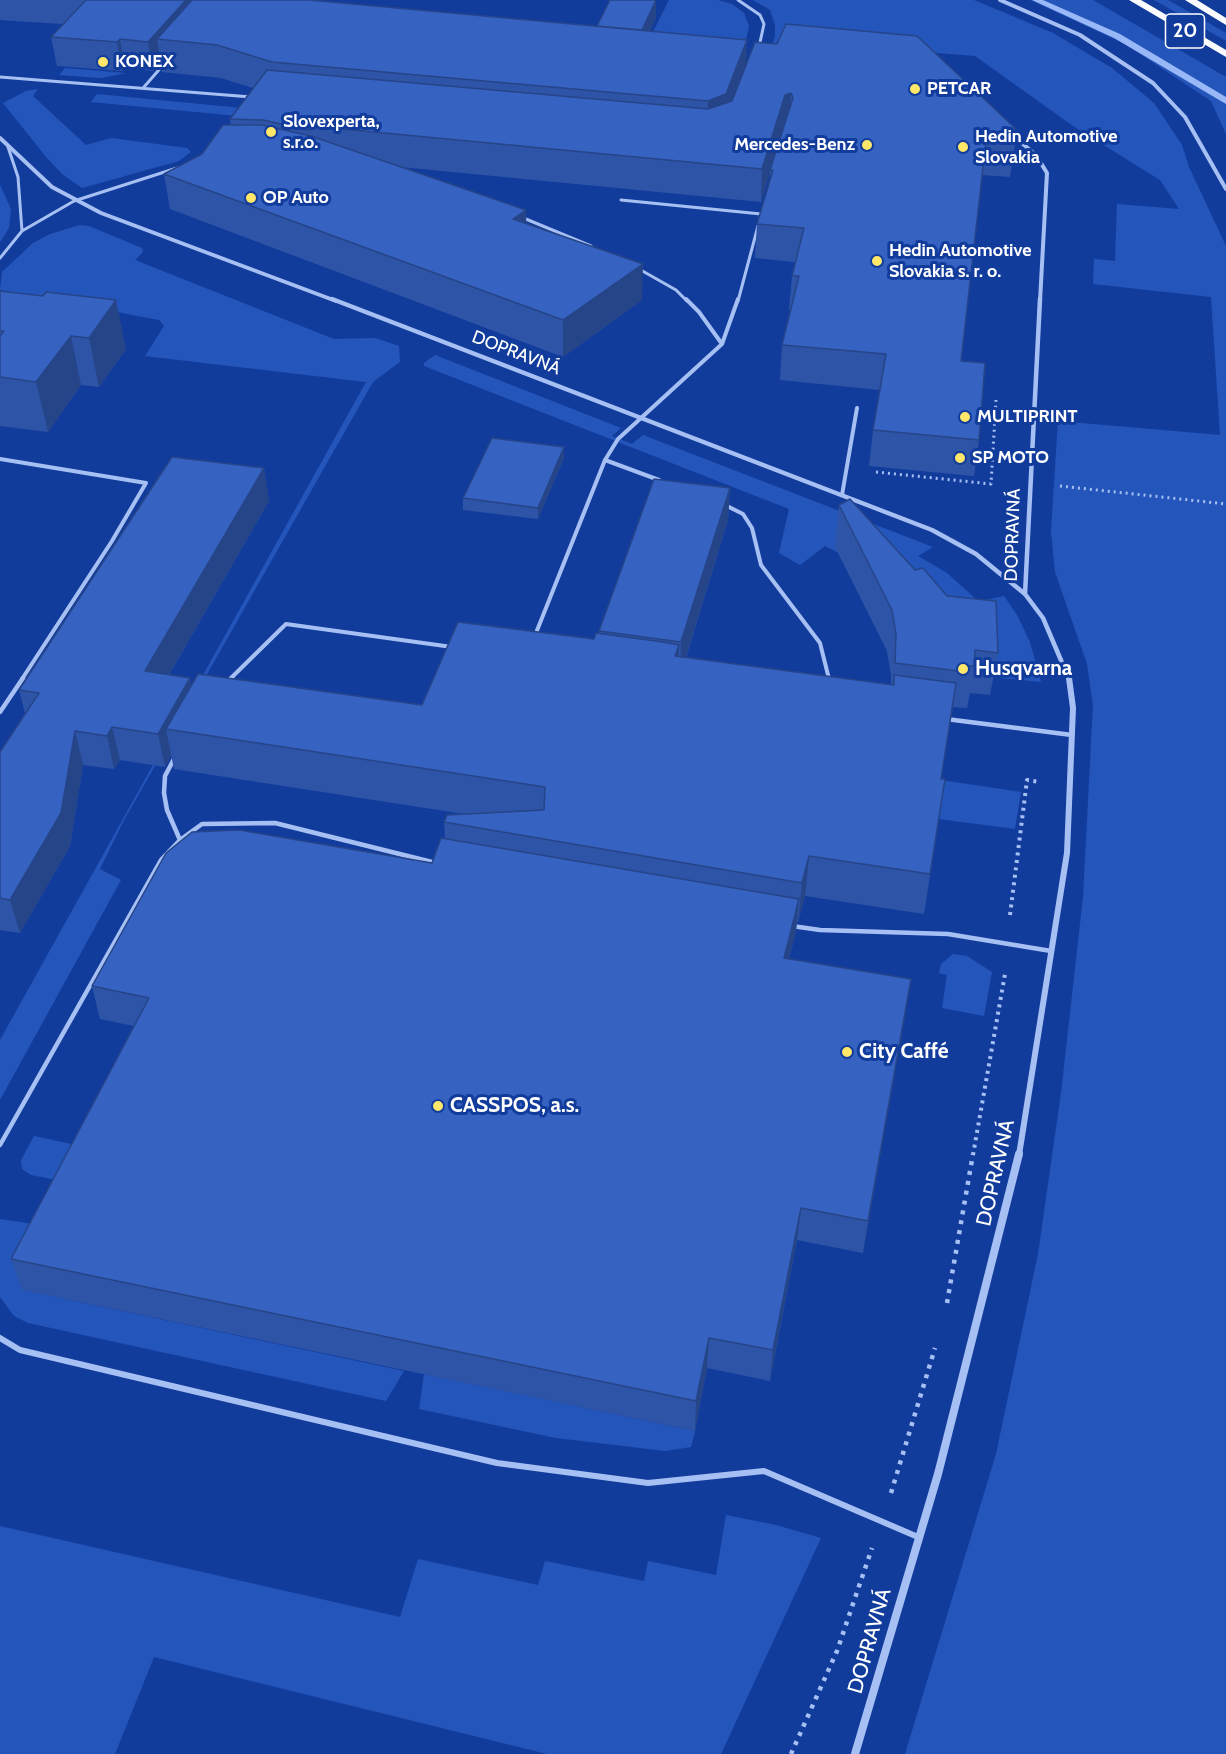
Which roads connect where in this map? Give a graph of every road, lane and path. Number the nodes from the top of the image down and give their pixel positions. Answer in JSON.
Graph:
{"nodes":[{"id":1,"x":738,"y":0,"type":"edge"},
{"id":2,"x":1000,"y":0,"type":"edge"},
{"id":3,"x":1132,"y":0,"type":"edge"},
{"id":4,"x":1190,"y":0,"type":"edge"},
{"id":5,"x":1226,"y":22,"type":"edge"},
{"id":6,"x":758,"y":49,"type":"edge"},
{"id":7,"x":1226,"y":54,"type":"edge"},
{"id":8,"x":167,"y":61,"type":"edge"},
{"id":9,"x":0,"y":77,"type":"edge"},
{"id":10,"x":144,"y":87,"type":"junction"},
{"id":11,"x":262,"y":98,"type":"edge"},
{"id":12,"x":1006,"y":130,"type":"edge"},
{"id":13,"x":0,"y":138,"type":"edge"},
{"id":14,"x":8,"y":147,"type":"junction"},
{"id":15,"x":183,"y":166,"type":"edge"},
{"id":16,"x":1226,"y":189,"type":"edge"},
{"id":17,"x":621,"y":200,"type":"dead end"},
{"id":18,"x":74,"y":201,"type":"junction"},
{"id":19,"x":764,"y":203,"type":"edge"},
{"id":20,"x":761,"y":214,"type":"junction"},
{"id":21,"x":520,"y":217,"type":"edge"},
{"id":22,"x":22,"y":231,"type":"junction"},
{"id":23,"x":594,"y":247,"type":"edge"},
{"id":24,"x":0,"y":258,"type":"edge"},
{"id":25,"x":635,"y":266,"type":"edge"},
{"id":26,"x":722,"y":344,"type":"junction"},
{"id":27,"x":996,"y":400,"type":"dead end"},
{"id":28,"x":857,"y":408,"type":"dead end"},
{"id":29,"x":644,"y":418,"type":"junction"},
{"id":30,"x":0,"y":459,"type":"edge"},
{"id":31,"x":605,"y":460,"type":"junction"},
{"id":32,"x":846,"y":469,"type":"junction"},
{"id":33,"x":661,"y":481,"type":"edge"},
{"id":34,"x":1030,"y":483,"type":"junction"},
{"id":35,"x":842,"y":495,"type":"junction"},
{"id":36,"x":717,"y":501,"type":"edge"},
{"id":37,"x":1226,"y":504,"type":"edge"},
{"id":38,"x":1025,"y":594,"type":"junction"},
{"id":39,"x":530,"y":646,"type":"edge"},
{"id":40,"x":457,"y":648,"type":"edge"},
{"id":41,"x":221,"y":688,"type":"edge"},
{"id":42,"x":831,"y":690,"type":"edge"},
{"id":43,"x":0,"y":712,"type":"edge"},
{"id":44,"x":936,"y":717,"type":"edge"},
{"id":45,"x":1072,"y":735,"type":"junction"},
{"id":46,"x":176,"y":755,"type":"edge"},
{"id":47,"x":1070,"y":785,"type":"junction"},
{"id":48,"x":180,"y":840,"type":"junction"},
{"id":49,"x":447,"y":866,"type":"edge"},
{"id":50,"x":779,"y":924,"type":"edge"},
{"id":51,"x":1007,"y":944,"type":"junction"},
{"id":52,"x":1051,"y":951,"type":"junction"},
{"id":53,"x":0,"y":1145,"type":"edge"},
{"id":54,"x":946,"y":1309,"type":"dead end"},
{"id":55,"x":0,"y":1338,"type":"edge"},
{"id":56,"x":937,"y":1343,"type":"dead end"},
{"id":57,"x":881,"y":1520,"type":"junction"},
{"id":58,"x":918,"y":1537,"type":"junction"},
{"id":59,"x":791,"y":1754,"type":"edge"},
{"id":60,"x":855,"y":1754,"type":"edge"}],
"edges":[{"from":1,"to":6,"type":"lane"},
{"from":2,"to":16,"type":"street"},
{"from":3,"to":7,"type":"highway","number":"20"},
{"from":4,"to":5,"type":"highway","number":"20"},
{"from":8,"to":10,"type":"lane"},
{"from":9,"to":10,"type":"lane"},
{"from":10,"to":11,"type":"lane"},
{"from":12,"to":34,"type":"street","name":"DOPRAVNÁ"},
{"from":13,"to":14,"type":"street","name":"DOPRAVNÁ"},
{"from":14,"to":18,"type":"street","name":"DOPRAVNÁ"},
{"from":14,"to":22,"type":"lane"},
{"from":15,"to":18,"type":"lane"},
{"from":17,"to":20,"type":"lane"},
{"from":18,"to":22,"type":"lane"},
{"from":18,"to":29,"type":"street","name":"DOPRAVNÁ"},
{"from":19,"to":20,"type":"lane"},
{"from":20,"to":26,"type":"lane"},
{"from":21,"to":23,"type":"lane"},
{"from":22,"to":24,"type":"lane"},
{"from":25,"to":26,"type":"lane"},
{"from":26,"to":29,"type":"lane"},
{"from":27,"to":32,"type":"path"},
{"from":28,"to":32,"type":"lane"},
{"from":29,"to":31,"type":"lane"},
{"from":29,"to":35,"type":"street","name":"DOPRAVNÁ"},
{"from":30,"to":43,"type":"lane"},
{"from":31,"to":33,"type":"lane"},
{"from":31,"to":39,"type":"lane"},
{"from":32,"to":35,"type":"lane"},
{"from":34,"to":37,"type":"path"},
{"from":34,"to":38,"type":"street","name":"DOPRAVNÁ"},
{"from":35,"to":38,"type":"street","name":"DOPRAVNÁ"},
{"from":36,"to":42,"type":"lane"},
{"from":38,"to":45,"type":"street","name":"DOPRAVNÁ"},
{"from":40,"to":41,"type":"lane"},
{"from":44,"to":45,"type":"lane"},
{"from":45,"to":47,"type":"street","name":"DOPRAVNÁ"},
{"from":46,"to":48,"type":"lane"},
{"from":47,"to":51,"type":"path"},
{"from":47,"to":52,"type":"street","name":"DOPRAVNÁ"},
{"from":48,"to":49,"type":"lane"},
{"from":48,"to":53,"type":"lane"},
{"from":50,"to":51,"type":"lane"},
{"from":51,"to":52,"type":"lane"},
{"from":51,"to":54,"type":"path"},
{"from":52,"to":58,"type":"street","name":"DOPRAVNÁ"},
{"from":55,"to":57,"type":"lane"},
{"from":56,"to":57,"type":"path"},
{"from":57,"to":58,"type":"lane"},
{"from":57,"to":59,"type":"path"},
{"from":58,"to":60,"type":"street","name":"DOPRAVNÁ"}]}
